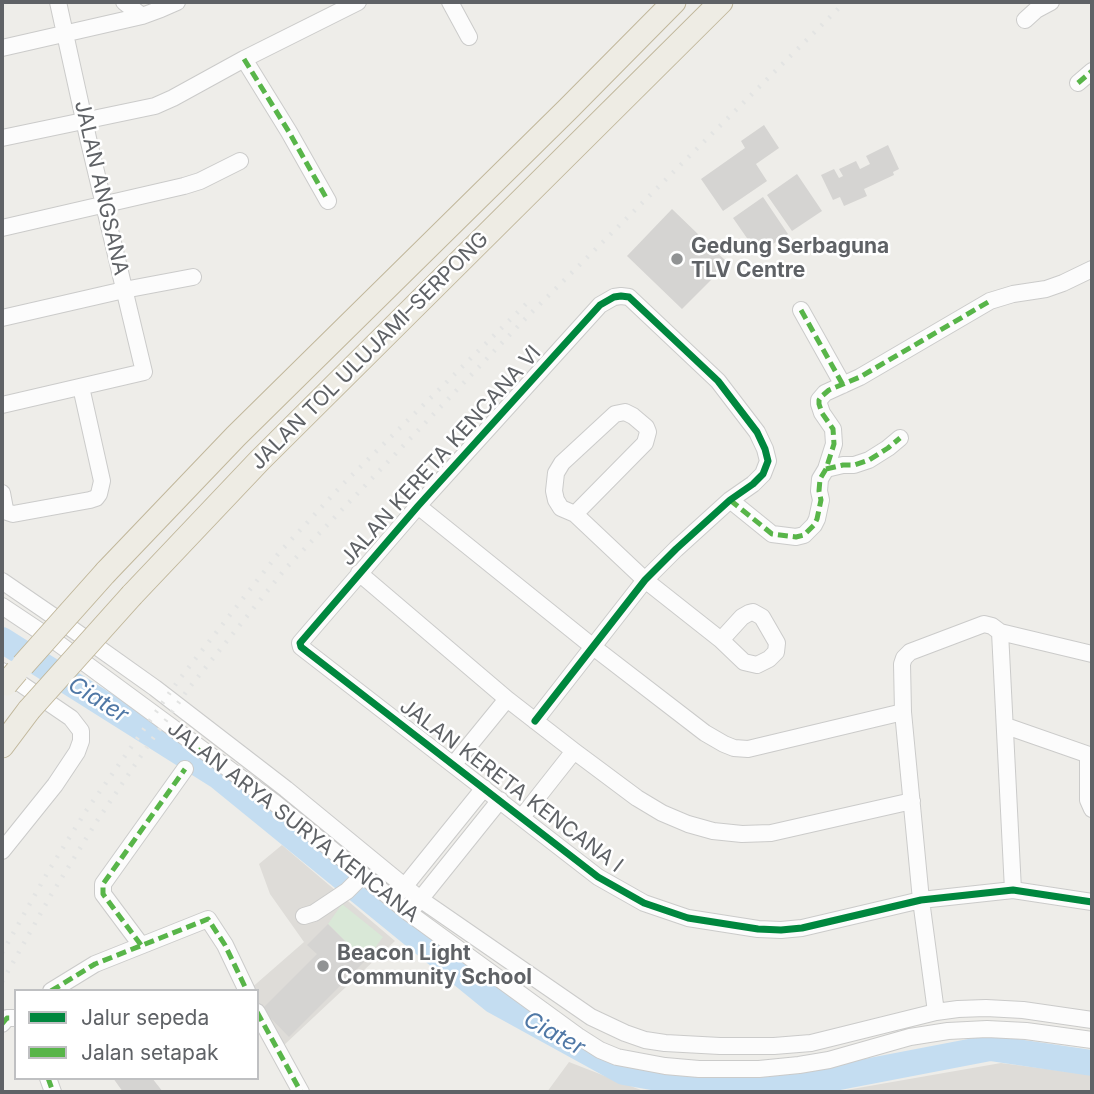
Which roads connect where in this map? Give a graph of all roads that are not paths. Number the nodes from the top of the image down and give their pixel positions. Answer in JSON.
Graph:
{"nodes":[{"id":1,"x":58,"y":2,"type":"edge"},
{"id":2,"x":124,"y":2,"type":"edge"},
{"id":3,"x":177,"y":2,"type":"edge"},
{"id":4,"x":358,"y":2,"type":"edge"},
{"id":5,"x":450,"y":2,"type":"edge"},
{"id":6,"x":674,"y":2,"type":"edge"},
{"id":7,"x":721,"y":2,"type":"edge"},
{"id":8,"x":1051,"y":2,"type":"edge"},
{"id":9,"x":142,"y":16,"type":"junction"},
{"id":10,"x":1025,"y":20,"type":"dead end"},
{"id":11,"x":66,"y":33,"type":"junction"},
{"id":12,"x":469,"y":37,"type":"dead end"},
{"id":13,"x":2,"y":48,"type":"edge"},
{"id":14,"x":244,"y":59,"type":"junction"},
{"id":15,"x":1092,"y":71,"type":"edge"},
{"id":16,"x":1078,"y":83,"type":"dead end"},
{"id":17,"x":85,"y":120,"type":"junction"},
{"id":18,"x":2,"y":138,"type":"edge"},
{"id":19,"x":240,"y":161,"type":"dead end"},
{"id":20,"x":328,"y":201,"type":"dead end"},
{"id":21,"x":105,"y":204,"type":"junction"},
{"id":22,"x":2,"y":228,"type":"edge"},
{"id":23,"x":1092,"y":268,"type":"edge"},
{"id":24,"x":193,"y":277,"type":"dead end"},
{"id":25,"x":124,"y":290,"type":"junction"},
{"id":26,"x":801,"y":310,"type":"dead end"},
{"id":27,"x":2,"y":318,"type":"edge"},
{"id":28,"x":843,"y":385,"type":"junction"},
{"id":29,"x":81,"y":387,"type":"junction"},
{"id":30,"x":2,"y":405,"type":"edge"},
{"id":31,"x":900,"y":438,"type":"dead end"},
{"id":32,"x":826,"y":469,"type":"junction"},
{"id":33,"x":2,"y":493,"type":"edge"},
{"id":34,"x":730,"y":500,"type":"junction"},
{"id":35,"x":418,"y":506,"type":"junction"},
{"id":36,"x":575,"y":514,"type":"junction"},
{"id":37,"x":359,"y":573,"type":"junction"},
{"id":38,"x":645,"y":580,"type":"junction"},
{"id":39,"x":2,"y":581,"type":"edge"},
{"id":40,"x":2,"y":606,"type":"edge"},
{"id":41,"x":72,"y":629,"type":"junction"},
{"id":42,"x":1000,"y":632,"type":"junction"},
{"id":43,"x":721,"y":640,"type":"dead end"},
{"id":44,"x":300,"y":643,"type":"joint"},
{"id":45,"x":59,"y":644,"type":"junction"},
{"id":46,"x":592,"y":646,"type":"junction"},
{"id":47,"x":1092,"y":654,"type":"edge"},
{"id":48,"x":3,"y":681,"type":"edge"},
{"id":49,"x":507,"y":699,"type":"junction"},
{"id":50,"x":903,"y":712,"type":"junction"},
{"id":51,"x":535,"y":721,"type":"junction"},
{"id":52,"x":1006,"y":726,"type":"junction"},
{"id":53,"x":2,"y":744,"type":"edge"},
{"id":54,"x":574,"y":751,"type":"junction"},
{"id":55,"x":1090,"y":755,"type":"edge"},
{"id":56,"x":454,"y":764,"type":"junction"},
{"id":57,"x":185,"y":769,"type":"dead end"},
{"id":58,"x":484,"y":788,"type":"junction"},
{"id":59,"x":286,"y":789,"type":"junction"},
{"id":60,"x":500,"y":800,"type":"junction"},
{"id":61,"x":912,"y":801,"type":"junction"},
{"id":62,"x":275,"y":803,"type":"junction"},
{"id":63,"x":1092,"y":809,"type":"edge"},
{"id":64,"x":522,"y":817,"type":"junction"},
{"id":65,"x":2,"y":851,"type":"edge"},
{"id":66,"x":355,"y":882,"type":"junction"},
{"id":67,"x":405,"y":886,"type":"junction"},
{"id":68,"x":1013,"y":890,"type":"junction"},
{"id":69,"x":421,"y":899,"type":"junction"},
{"id":70,"x":394,"y":900,"type":"junction"},
{"id":71,"x":921,"y":900,"type":"junction"},
{"id":72,"x":1092,"y":902,"type":"edge"},
{"id":73,"x":409,"y":913,"type":"junction"},
{"id":74,"x":304,"y":916,"type":"dead end"},
{"id":75,"x":141,"y":945,"type":"junction"},
{"id":76,"x":54,"y":989,"type":"edge"},
{"id":77,"x":246,"y":989,"type":"edge"},
{"id":78,"x":936,"y":1012,"type":"junction"},
{"id":79,"x":259,"y":1016,"type":"edge"},
{"id":80,"x":1092,"y":1020,"type":"edge"},
{"id":81,"x":1092,"y":1040,"type":"edge"},
{"id":82,"x":301,"y":1092,"type":"edge"}],
"edges":[{"from":1,"to":11,"type":"street","name":"JALAN ANGSANA"},
{"from":2,"to":9,"type":"street"},
{"from":3,"to":9,"type":"street"},
{"from":4,"to":14,"type":"street"},
{"from":5,"to":12,"type":"street"},
{"from":6,"to":48,"type":"highway","name":"JALAN TOL ULUJAMI–SERPONG","bridge":true},
{"from":7,"to":53,"type":"highway","name":"JALAN TOL ULUJAMI–SERPONG","bridge":true},
{"from":8,"to":10,"type":"street"},
{"from":9,"to":11,"type":"street"},
{"from":11,"to":13,"type":"street"},
{"from":11,"to":17,"type":"street","name":"JALAN ANGSANA"},
{"from":14,"to":17,"type":"street"},
{"from":14,"to":20,"type":"street"},
{"from":15,"to":16,"type":"street"},
{"from":17,"to":18,"type":"street"},
{"from":17,"to":21,"type":"street","name":"JALAN ANGSANA"},
{"from":19,"to":21,"type":"street"},
{"from":21,"to":22,"type":"street"},
{"from":21,"to":25,"type":"street","name":"JALAN ANGSANA"},
{"from":23,"to":28,"type":"street"},
{"from":24,"to":25,"type":"street"},
{"from":25,"to":27,"type":"street"},
{"from":25,"to":29,"type":"street","name":"JALAN ANGSANA"},
{"from":26,"to":28,"type":"street"},
{"from":28,"to":32,"type":"street"},
{"from":29,"to":30,"type":"street"},
{"from":29,"to":33,"type":"street"},
{"from":31,"to":32,"type":"street"},
{"from":32,"to":34,"type":"street"},
{"from":34,"to":35,"type":"street","name":"JALAN KERETA KENCANA VI"},
{"from":34,"to":38,"type":"street"},
{"from":35,"to":37,"type":"street","name":"JALAN KERETA KENCANA VI"},
{"from":35,"to":46,"type":"street"},
{"from":36,"to":36,"type":"street"},
{"from":36,"to":38,"type":"street"},
{"from":37,"to":44,"type":"street","name":"JALAN KERETA KENCANA VI"},
{"from":37,"to":49,"type":"street"},
{"from":38,"to":43,"type":"street"},
{"from":38,"to":46,"type":"street"},
{"from":39,"to":41,"type":"street","name":"JALAN ARYA SURYA KENCANA"},
{"from":40,"to":45,"type":"street","name":"JALAN ARYA SURYA KENCANA"},
{"from":41,"to":45,"type":"street"},
{"from":41,"to":59,"type":"street","name":"JALAN ARYA SURYA KENCANA"},
{"from":42,"to":47,"type":"street"},
{"from":42,"to":50,"type":"street"},
{"from":42,"to":52,"type":"street"},
{"from":44,"to":56,"type":"street","name":"JALAN KERETA KENCANA I"},
{"from":45,"to":62,"type":"street","name":"JALAN ARYA SURYA KENCANA"},
{"from":46,"to":50,"type":"street"},
{"from":46,"to":51,"type":"street"},
{"from":48,"to":65,"type":"street"},
{"from":49,"to":51,"type":"street"},
{"from":49,"to":56,"type":"street"},
{"from":50,"to":61,"type":"street"},
{"from":51,"to":54,"type":"street"},
{"from":52,"to":55,"type":"street"},
{"from":52,"to":68,"type":"street"},
{"from":54,"to":61,"type":"street"},
{"from":54,"to":64,"type":"street"},
{"from":55,"to":63,"type":"street"},
{"from":56,"to":58,"type":"street","name":"JALAN KERETA KENCANA I"},
{"from":57,"to":75,"type":"street"},
{"from":58,"to":60,"type":"street","name":"JALAN KERETA KENCANA I"},
{"from":58,"to":67,"type":"street"},
{"from":59,"to":62,"type":"street"},
{"from":59,"to":67,"type":"street","name":"JALAN ARYA SURYA KENCANA"},
{"from":60,"to":64,"type":"street","name":"JALAN KERETA KENCANA I"},
{"from":60,"to":69,"type":"street"},
{"from":61,"to":71,"type":"street"},
{"from":62,"to":66,"type":"street","name":"JALAN ARYA SURYA KENCANA"},
{"from":64,"to":71,"type":"street","name":"JALAN KERETA KENCANA I"},
{"from":66,"to":70,"type":"street","name":"JALAN ARYA SURYA KENCANA"},
{"from":66,"to":74,"type":"street"},
{"from":67,"to":69,"type":"street","name":"JALAN ARYA SURYA KENCANA"},
{"from":67,"to":70,"type":"street"},
{"from":68,"to":71,"type":"street","name":"JALAN KERETA KENCANA I"},
{"from":68,"to":72,"type":"street","name":"JALAN KERETA KENCANA I"},
{"from":69,"to":73,"type":"street"},
{"from":69,"to":78,"type":"street","name":"JALAN ARYA SURYA KENCANA"},
{"from":70,"to":73,"type":"street","name":"JALAN ARYA SURYA KENCANA"},
{"from":71,"to":78,"type":"street"},
{"from":73,"to":81,"type":"street","name":"JALAN ARYA SURYA KENCANA"},
{"from":75,"to":76,"type":"street"},
{"from":75,"to":77,"type":"street"},
{"from":78,"to":80,"type":"street","name":"JALAN ARYA SURYA KENCANA"},
{"from":79,"to":82,"type":"street"}]}
